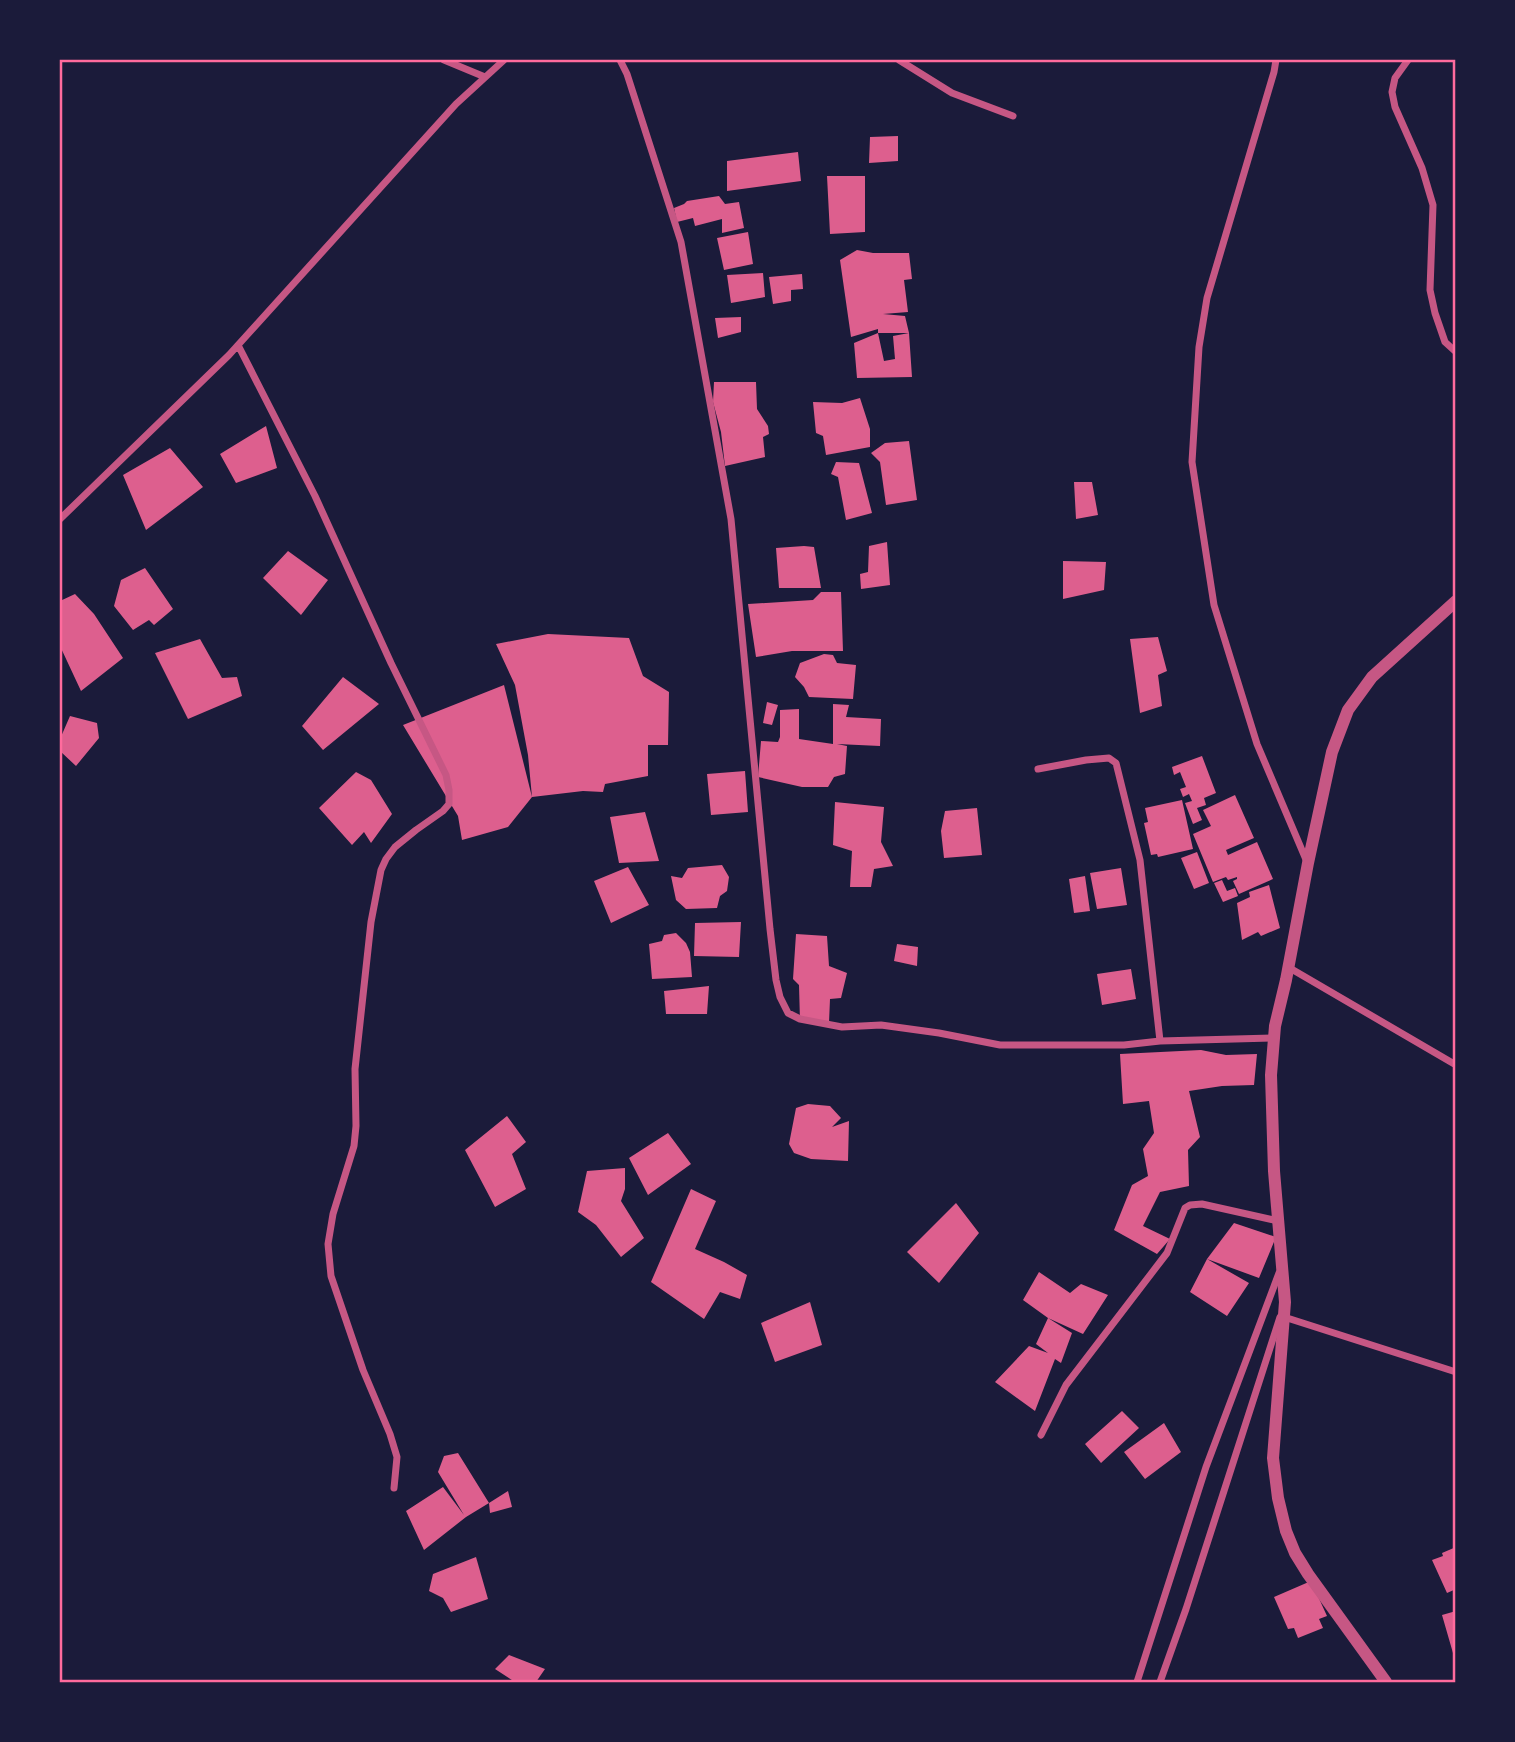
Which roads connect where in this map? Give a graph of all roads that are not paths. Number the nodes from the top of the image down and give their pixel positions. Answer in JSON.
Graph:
{"nodes":[{"id":1,"x":444,"y":60,"type":"edge"},
{"id":2,"x":504,"y":60,"type":"edge"},
{"id":3,"x":620,"y":60,"type":"edge"},
{"id":4,"x":900,"y":60,"type":"edge"},
{"id":5,"x":1276,"y":60,"type":"edge"},
{"id":6,"x":1408,"y":60,"type":"edge"},
{"id":7,"x":485,"y":77,"type":"junction"},
{"id":8,"x":1013,"y":116,"type":"dead end"},
{"id":9,"x":238,"y":345,"type":"junction"},
{"id":10,"x":1455,"y":352,"type":"edge"},
{"id":11,"x":60,"y":519,"type":"edge"},
{"id":12,"x":1455,"y":601,"type":"edge"},
{"id":13,"x":1038,"y":769,"type":"dead end"},
{"id":14,"x":1308,"y":863,"type":"junction"},
{"id":15,"x":1288,"y":967,"type":"junction"},
{"id":16,"x":1273,"y":1038,"type":"junction"},
{"id":17,"x":1160,"y":1041,"type":"junction"},
{"id":18,"x":1455,"y":1065,"type":"edge"},
{"id":19,"x":1278,"y":1221,"type":"junction"},
{"id":20,"x":1282,"y":1266,"type":"junction"},
{"id":21,"x":1285,"y":1302,"type":"junction"},
{"id":22,"x":1284,"y":1317,"type":"junction"},
{"id":23,"x":1455,"y":1372,"type":"edge"},
{"id":24,"x":1041,"y":1435,"type":"dead end"},
{"id":25,"x":394,"y":1488,"type":"dead end"},
{"id":26,"x":1137,"y":1682,"type":"edge"},
{"id":27,"x":1160,"y":1682,"type":"edge"},
{"id":28,"x":1386,"y":1682,"type":"edge"}],
"edges":[{"from":1,"to":7,"type":"street"},
{"from":2,"to":7,"type":"street"},
{"from":3,"to":17,"type":"street"},
{"from":4,"to":8,"type":"street"},
{"from":5,"to":14,"type":"street"},
{"from":6,"to":10,"type":"street"},
{"from":7,"to":9,"type":"street"},
{"from":9,"to":11,"type":"street"},
{"from":9,"to":25,"type":"street"},
{"from":12,"to":14,"type":"street"},
{"from":13,"to":17,"type":"street"},
{"from":14,"to":15,"type":"street"},
{"from":15,"to":16,"type":"street"},
{"from":15,"to":18,"type":"street"},
{"from":16,"to":17,"type":"street"},
{"from":16,"to":19,"type":"street"},
{"from":19,"to":20,"type":"street"},
{"from":19,"to":24,"type":"street"},
{"from":20,"to":21,"type":"street"},
{"from":20,"to":26,"type":"street"},
{"from":21,"to":22,"type":"street"},
{"from":21,"to":27,"type":"street"},
{"from":22,"to":23,"type":"street"},
{"from":22,"to":28,"type":"street"}]}
